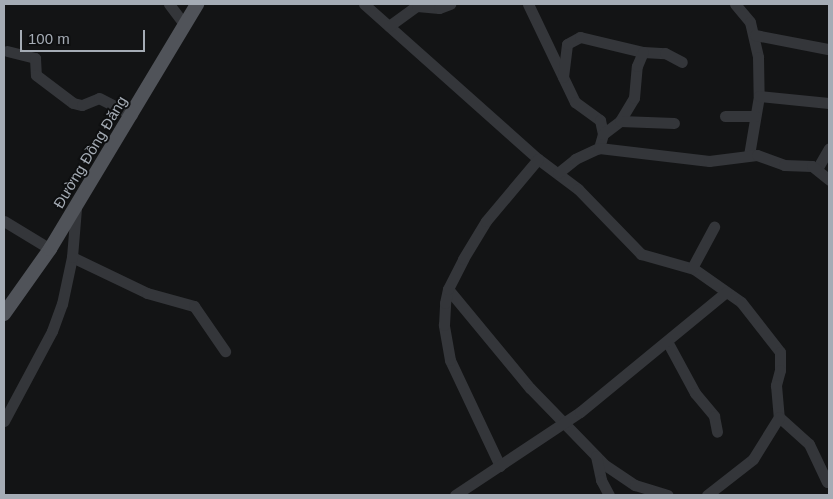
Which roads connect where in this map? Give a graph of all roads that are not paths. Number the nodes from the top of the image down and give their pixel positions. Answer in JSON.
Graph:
{"nodes":[{"id":1,"x":169,"y":4,"type":"edge"},
{"id":2,"x":196,"y":4,"type":"edge"},
{"id":3,"x":364,"y":4,"type":"edge"},
{"id":4,"x":450,"y":4,"type":"edge"},
{"id":5,"x":528,"y":4,"type":"edge"},
{"id":6,"x":735,"y":4,"type":"edge"},
{"id":7,"x":184,"y":24,"type":"junction"},
{"id":8,"x":389,"y":26,"type":"junction"},
{"id":9,"x":755,"y":34,"type":"junction"},
{"id":10,"x":828,"y":49,"type":"dead end"},
{"id":11,"x":7,"y":51,"type":"dead end"},
{"id":12,"x":643,"y":52,"type":"junction"},
{"id":13,"x":682,"y":62,"type":"dead end"},
{"id":14,"x":563,"y":77,"type":"junction"},
{"id":15,"x":758,"y":96,"type":"junction"},
{"id":16,"x":829,"y":103,"type":"edge"},
{"id":17,"x":132,"y":115,"type":"junction"},
{"id":18,"x":725,"y":116,"type":"dead end"},
{"id":19,"x":756,"y":116,"type":"junction"},
{"id":20,"x":620,"y":121,"type":"junction"},
{"id":21,"x":674,"y":123,"type":"dead end"},
{"id":22,"x":603,"y":134,"type":"junction"},
{"id":23,"x":599,"y":148,"type":"junction"},
{"id":24,"x":829,"y":148,"type":"edge"},
{"id":25,"x":749,"y":155,"type":"junction"},
{"id":26,"x":538,"y":159,"type":"junction"},
{"id":27,"x":817,"y":169,"type":"junction"},
{"id":28,"x":558,"y":173,"type":"junction"},
{"id":29,"x":829,"y":180,"type":"edge"},
{"id":30,"x":76,"y":207,"type":"junction"},
{"id":31,"x":4,"y":221,"type":"edge"},
{"id":32,"x":714,"y":227,"type":"dead end"},
{"id":33,"x":50,"y":249,"type":"junction"},
{"id":34,"x":72,"y":257,"type":"junction"},
{"id":35,"x":692,"y":268,"type":"junction"},
{"id":36,"x":448,"y":288,"type":"junction"},
{"id":37,"x":726,"y":292,"type":"junction"},
{"id":38,"x":4,"y":314,"type":"edge"},
{"id":39,"x":668,"y":343,"type":"junction"},
{"id":40,"x":225,"y":351,"type":"dead end"},
{"id":41,"x":780,"y":417,"type":"junction"},
{"id":42,"x":4,"y":421,"type":"edge"},
{"id":43,"x":565,"y":423,"type":"junction"},
{"id":44,"x":717,"y":432,"type":"dead end"},
{"id":45,"x":596,"y":456,"type":"junction"},
{"id":46,"x":500,"y":466,"type":"junction"},
{"id":47,"x":827,"y":482,"type":"dead end"},
{"id":48,"x":455,"y":495,"type":"edge"},
{"id":49,"x":609,"y":495,"type":"edge"},
{"id":50,"x":668,"y":495,"type":"edge"},
{"id":51,"x":707,"y":495,"type":"edge"}],
"edges":[{"from":1,"to":7,"type":"street"},
{"from":2,"to":7,"type":"main road","name":"Đường Đồng Đăng"},
{"from":3,"to":8,"type":"street"},
{"from":4,"to":8,"type":"street"},
{"from":5,"to":14,"type":"street"},
{"from":6,"to":9,"type":"street"},
{"from":7,"to":17,"type":"main road","name":"Đường Đồng Đăng"},
{"from":8,"to":26,"type":"street"},
{"from":9,"to":10,"type":"street"},
{"from":9,"to":15,"type":"street"},
{"from":11,"to":17,"type":"street"},
{"from":12,"to":13,"type":"street"},
{"from":12,"to":14,"type":"street"},
{"from":12,"to":20,"type":"street"},
{"from":14,"to":22,"type":"street"},
{"from":15,"to":16,"type":"street"},
{"from":15,"to":19,"type":"street"},
{"from":17,"to":30,"type":"main road","name":"Đường Đồng Đăng"},
{"from":18,"to":19,"type":"street"},
{"from":19,"to":25,"type":"street"},
{"from":20,"to":21,"type":"street"},
{"from":20,"to":22,"type":"street"},
{"from":22,"to":23,"type":"street"},
{"from":23,"to":25,"type":"street"},
{"from":23,"to":28,"type":"street"},
{"from":24,"to":27,"type":"street"},
{"from":25,"to":27,"type":"street"},
{"from":26,"to":28,"type":"street"},
{"from":26,"to":36,"type":"street"},
{"from":27,"to":29,"type":"street"},
{"from":28,"to":35,"type":"street"},
{"from":30,"to":33,"type":"main road","name":"Đường Đồng Đăng"},
{"from":30,"to":34,"type":"street"},
{"from":31,"to":33,"type":"street"},
{"from":32,"to":35,"type":"street"},
{"from":33,"to":38,"type":"main road","name":"Đường Đồng Đăng"},
{"from":34,"to":40,"type":"street"},
{"from":34,"to":42,"type":"street"},
{"from":35,"to":37,"type":"street"},
{"from":36,"to":43,"type":"street"},
{"from":36,"to":46,"type":"street"},
{"from":37,"to":39,"type":"street"},
{"from":37,"to":41,"type":"street"},
{"from":39,"to":43,"type":"street"},
{"from":39,"to":44,"type":"street"},
{"from":41,"to":47,"type":"street"},
{"from":41,"to":51,"type":"street"},
{"from":43,"to":45,"type":"street"},
{"from":43,"to":46,"type":"street"},
{"from":45,"to":49,"type":"street"},
{"from":45,"to":50,"type":"street"},
{"from":46,"to":48,"type":"street"}]}
